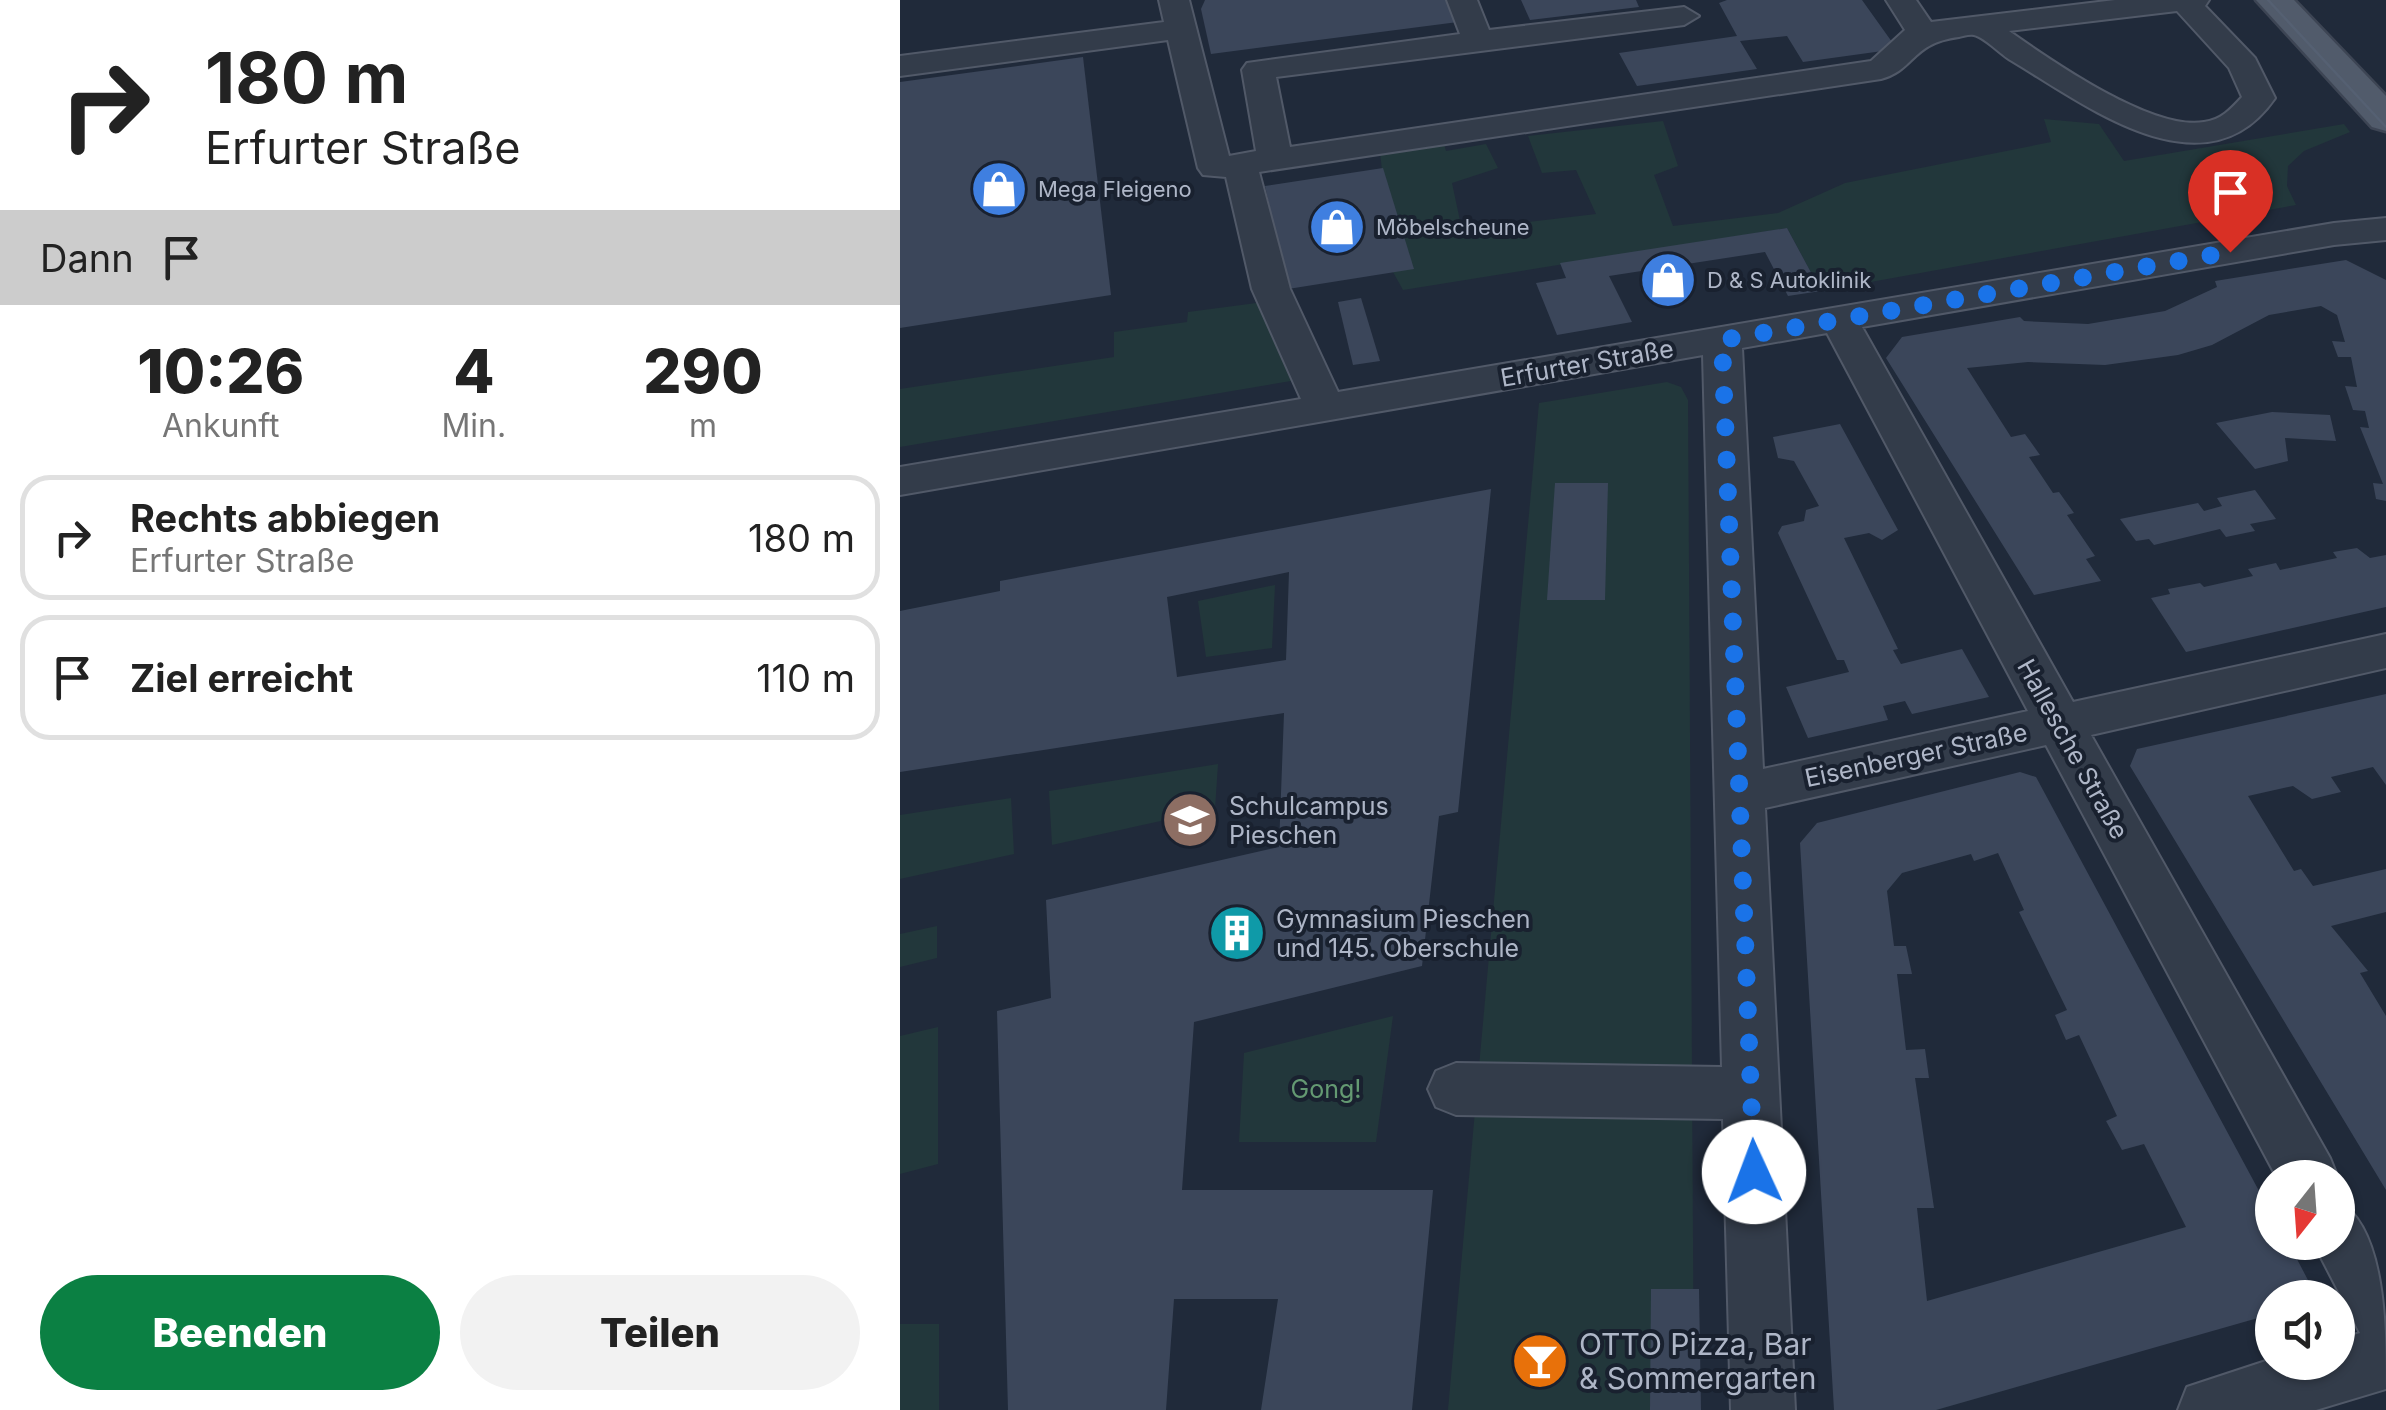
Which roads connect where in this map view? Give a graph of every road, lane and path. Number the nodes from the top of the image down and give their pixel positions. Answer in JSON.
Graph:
{"nodes":[{"id":1,"x":1462,"y":0,"type":"edge"},
{"id":2,"x":1901,"y":0,"type":"edge"},
{"id":3,"x":2194,"y":0,"type":"edge"},
{"id":4,"x":2274,"y":0,"type":"edge"},
{"id":5,"x":2184,"y":1,"type":"edge"},
{"id":6,"x":1177,"y":14,"type":"edge"},
{"id":7,"x":1684,"y":16,"type":"dead end"},
{"id":8,"x":1982,"y":25,"type":"junction"},
{"id":9,"x":1922,"y":32,"type":"junction"},
{"id":10,"x":1478,"y":41,"type":"junction"},
{"id":11,"x":900,"y":66,"type":"edge"},
{"id":12,"x":2386,"y":119,"type":"edge"},
{"id":13,"x":1258,"y":162,"type":"junction"},
{"id":14,"x":2386,"y":210,"type":"edge"},
{"id":15,"x":2386,"y":229,"type":"edge"},
{"id":16,"x":2334,"y":234,"type":"junction"},
{"id":17,"x":1838,"y":320,"type":"junction"},
{"id":18,"x":1722,"y":340,"type":"junction"},
{"id":19,"x":1325,"y":408,"type":"junction"},
{"id":20,"x":900,"y":481,"type":"edge"},
{"id":21,"x":2386,"y":650,"type":"edge"},
{"id":22,"x":2059,"y":724,"type":"junction"},
{"id":23,"x":1739,"y":794,"type":"junction"},
{"id":24,"x":1456,"y":1089,"type":"dead end"},
{"id":25,"x":1751,"y":1092,"type":"junction"},
{"id":26,"x":2299,"y":1160,"type":"edge"},
{"id":27,"x":2354,"y":1260,"type":"edge"},
{"id":28,"x":2386,"y":1318,"type":"edge"},
{"id":29,"x":2386,"y":1357,"type":"edge"},
{"id":30,"x":1763,"y":1410,"type":"edge"},
{"id":31,"x":2210,"y":1410,"type":"edge"}],
"edges":[{"from":1,"to":10,"type":"street"},
{"from":2,"to":9,"type":"street"},
{"from":3,"to":5,"type":"street"},
{"from":4,"to":12,"type":"main road"},
{"from":5,"to":8,"type":"street"},
{"from":5,"to":8,"type":"street"},
{"from":6,"to":11,"type":"street"},
{"from":6,"to":13,"type":"street"},
{"from":7,"to":10,"type":"street"},
{"from":8,"to":9,"type":"street"},
{"from":9,"to":13,"type":"street"},
{"from":10,"to":13,"type":"street"},
{"from":13,"to":19,"type":"street"},
{"from":14,"to":16,"type":"street","name":"Erfurter Straße"},
{"from":15,"to":16,"type":"street","name":"Erfurter Straße"},
{"from":16,"to":17,"type":"street","name":"Erfurter Straße"},
{"from":17,"to":18,"type":"street","name":"Erfurter Straße"},
{"from":17,"to":22,"type":"street","name":"Hallesche Straße"},
{"from":18,"to":19,"type":"street","name":"Erfurter Straße"},
{"from":18,"to":23,"type":"street"},
{"from":19,"to":20,"type":"street","name":"Erfurter Straße"},
{"from":21,"to":22,"type":"street","name":"Eisenberger Straße"},
{"from":22,"to":23,"type":"street","name":"Eisenberger Straße"},
{"from":22,"to":26,"type":"street","name":"Hallesche Straße"},
{"from":23,"to":25,"type":"street"},
{"from":24,"to":25,"type":"street"},
{"from":25,"to":30,"type":"street"},
{"from":27,"to":28,"type":"street"},
{"from":29,"to":31,"type":"street"}]}
